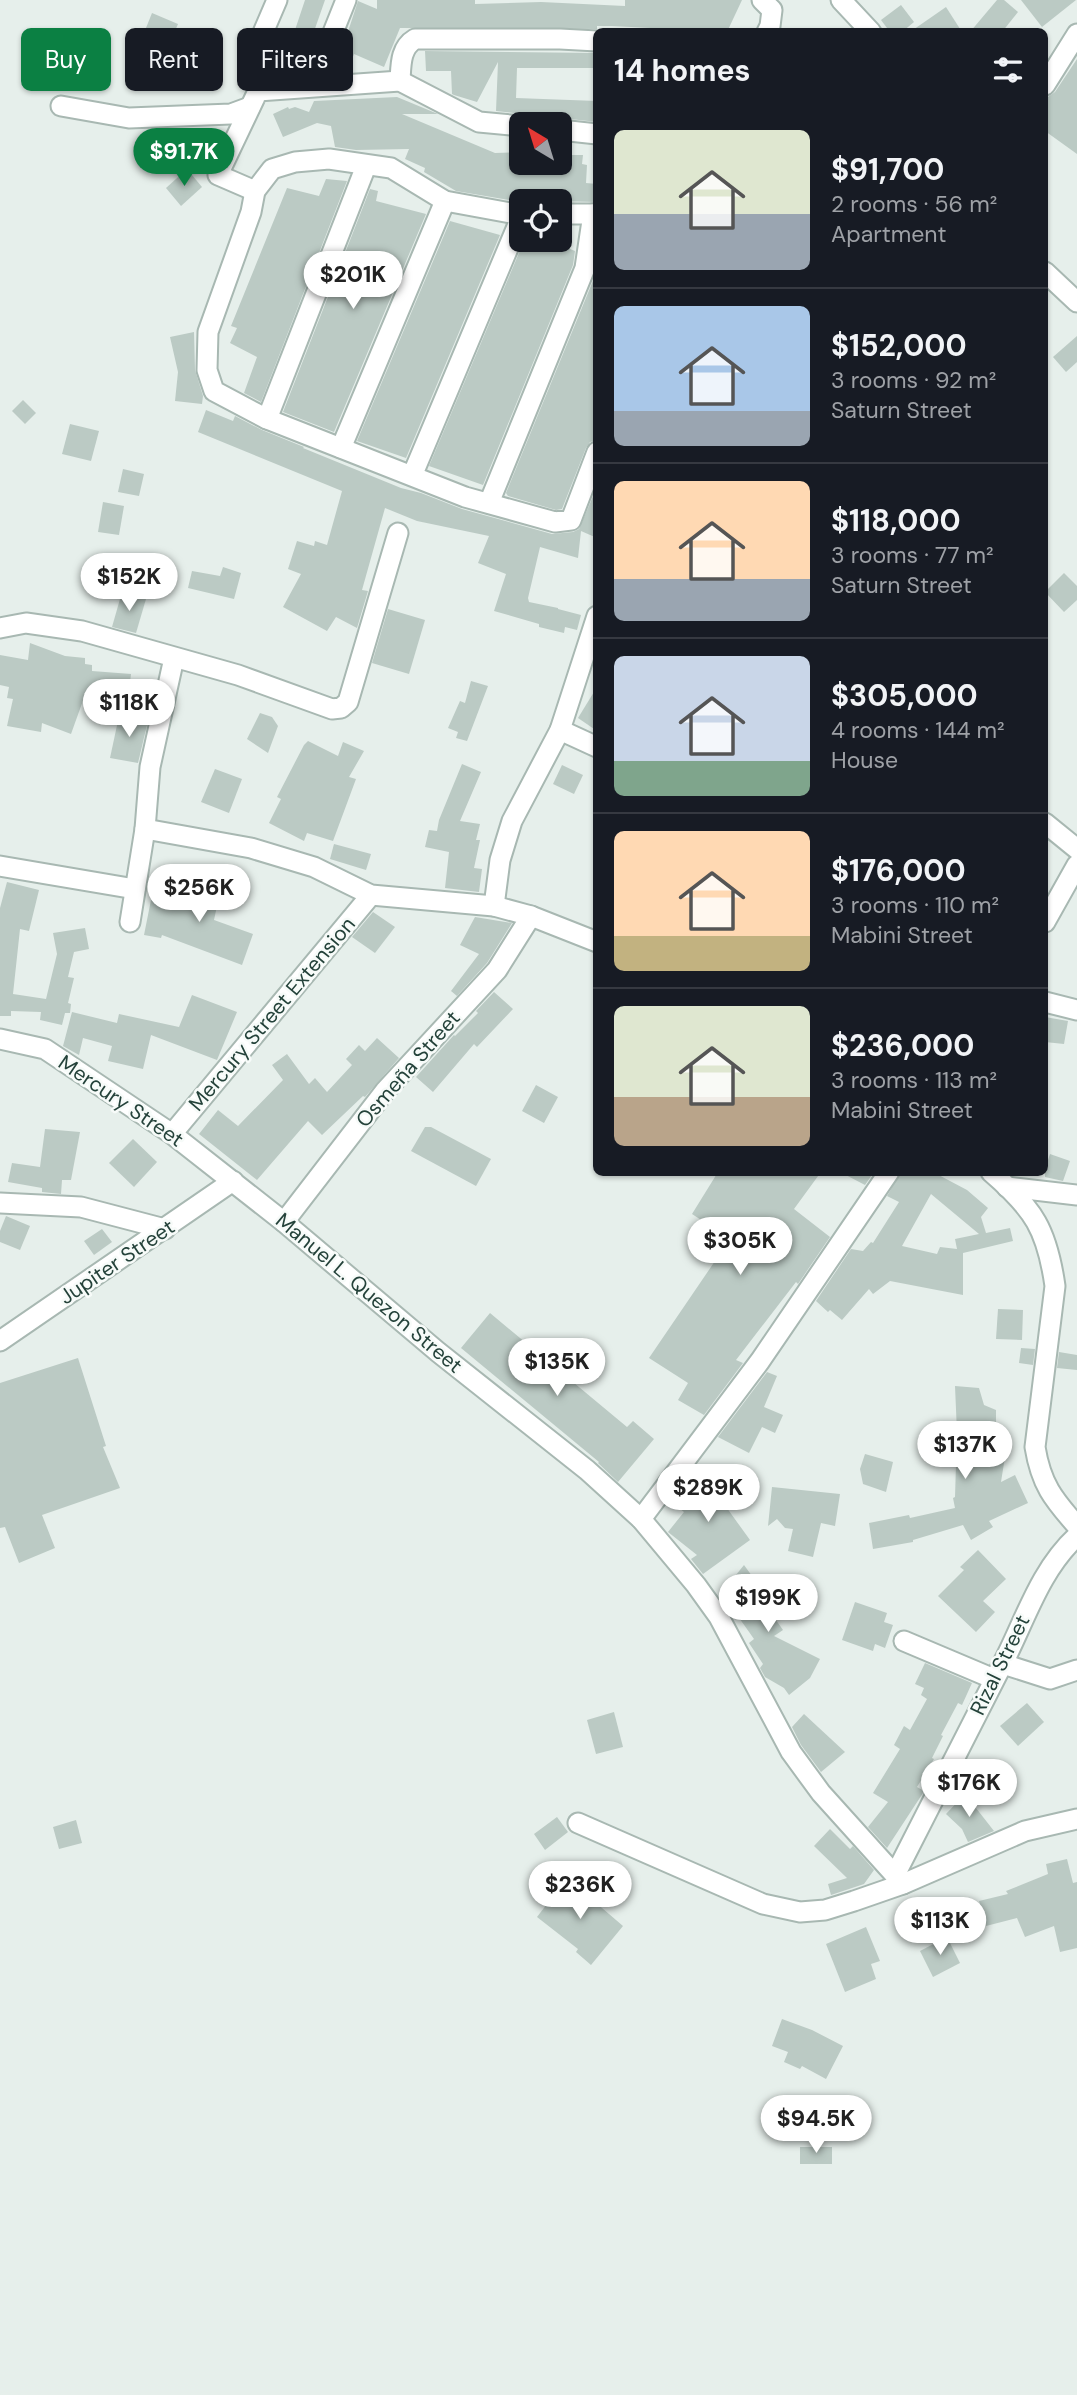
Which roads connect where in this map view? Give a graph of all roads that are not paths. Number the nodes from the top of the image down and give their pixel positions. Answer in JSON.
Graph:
{"nodes":[{"id":1,"x":277,"y":0,"type":"edge"},
{"id":2,"x":346,"y":0,"type":"edge"},
{"id":3,"x":762,"y":0,"type":"edge"},
{"id":4,"x":841,"y":0,"type":"edge"},
{"id":5,"x":335,"y":28,"type":"edge"},
{"id":6,"x":772,"y":28,"type":"edge"},
{"id":7,"x":867,"y":28,"type":"edge"},
{"id":8,"x":1077,"y":34,"type":"edge"},
{"id":9,"x":593,"y":41,"type":"edge"},
{"id":10,"x":400,"y":80,"type":"junction"},
{"id":11,"x":1048,"y":80,"type":"edge"},
{"id":12,"x":353,"y":83,"type":"edge"},
{"id":13,"x":292,"y":91,"type":"edge"},
{"id":14,"x":254,"y":99,"type":"junction"},
{"id":15,"x":61,"y":106,"type":"dead end"},
{"id":16,"x":509,"y":125,"type":"edge"},
{"id":17,"x":572,"y":131,"type":"edge"},
{"id":18,"x":593,"y":134,"type":"edge"},
{"id":19,"x":366,"y":166,"type":"junction"},
{"id":20,"x":255,"y":191,"type":"junction"},
{"id":21,"x":445,"y":201,"type":"junction"},
{"id":22,"x":572,"y":214,"type":"edge"},
{"id":23,"x":593,"y":214,"type":"edge"},
{"id":24,"x":593,"y":225,"type":"edge"},
{"id":25,"x":1048,"y":275,"type":"edge"},
{"id":26,"x":1077,"y":302,"type":"edge"},
{"id":27,"x":267,"y":419,"type":"junction"},
{"id":28,"x":341,"y":448,"type":"junction"},
{"id":29,"x":593,"y":462,"type":"edge"},
{"id":30,"x":412,"y":476,"type":"junction"},
{"id":31,"x":489,"y":503,"type":"junction"},
{"id":32,"x":398,"y":533,"type":"dead end"},
{"id":33,"x":0,"y":628,"type":"edge"},
{"id":34,"x":593,"y":628,"type":"edge"},
{"id":35,"x":173,"y":658,"type":"junction"},
{"id":36,"x":560,"y":730,"type":"junction"},
{"id":37,"x":593,"y":745,"type":"edge"},
{"id":38,"x":1048,"y":825,"type":"edge"},
{"id":39,"x":145,"y":829,"type":"junction"},
{"id":40,"x":1077,"y":849,"type":"edge"},
{"id":41,"x":1077,"y":865,"type":"edge"},
{"id":42,"x":0,"y":866,"type":"edge"},
{"id":43,"x":135,"y":889,"type":"junction"},
{"id":44,"x":371,"y":895,"type":"junction"},
{"id":45,"x":494,"y":906,"type":"junction"},
{"id":46,"x":531,"y":916,"type":"junction"},
{"id":47,"x":1048,"y":917,"type":"edge"},
{"id":48,"x":130,"y":922,"type":"dead end"},
{"id":49,"x":593,"y":940,"type":"edge"},
{"id":50,"x":1048,"y":1003,"type":"edge"},
{"id":51,"x":1077,"y":1010,"type":"edge"},
{"id":52,"x":0,"y":1040,"type":"edge"},
{"id":53,"x":172,"y":1134,"type":"junction"},
{"id":54,"x":886,"y":1176,"type":"edge"},
{"id":55,"x":996,"y":1176,"type":"edge"},
{"id":56,"x":233,"y":1181,"type":"junction"},
{"id":57,"x":1007,"y":1186,"type":"junction"},
{"id":58,"x":1077,"y":1195,"type":"edge"},
{"id":59,"x":0,"y":1203,"type":"edge"},
{"id":60,"x":284,"y":1222,"type":"junction"},
{"id":61,"x":165,"y":1229,"type":"junction"},
{"id":62,"x":5,"y":1334,"type":"edge"},
{"id":63,"x":641,"y":1519,"type":"junction"},
{"id":64,"x":1077,"y":1526,"type":"edge"},
{"id":65,"x":1077,"y":1536,"type":"edge"},
{"id":66,"x":904,"y":1641,"type":"dead end"},
{"id":67,"x":1077,"y":1670,"type":"edge"},
{"id":68,"x":999,"y":1671,"type":"junction"},
{"id":69,"x":1077,"y":1819,"type":"edge"},
{"id":70,"x":578,"y":1823,"type":"dead end"},
{"id":71,"x":899,"y":1880,"type":"junction"}],
"edges":[{"from":1,"to":14,"type":"street"},
{"from":2,"to":5,"type":"street"},
{"from":3,"to":6,"type":"street"},
{"from":4,"to":7,"type":"street"},
{"from":8,"to":11,"type":"street"},
{"from":9,"to":10,"type":"street"},
{"from":10,"to":12,"type":"street"},
{"from":10,"to":16,"type":"street"},
{"from":13,"to":14,"type":"street"},
{"from":14,"to":15,"type":"street"},
{"from":14,"to":20,"type":"street"},
{"from":17,"to":18,"type":"street"},
{"from":19,"to":20,"type":"street"},
{"from":19,"to":21,"type":"street"},
{"from":19,"to":27,"type":"street"},
{"from":20,"to":27,"type":"street"},
{"from":21,"to":28,"type":"street"},
{"from":21,"to":30,"type":"street"},
{"from":22,"to":23,"type":"street"},
{"from":24,"to":31,"type":"street"},
{"from":25,"to":26,"type":"street"},
{"from":27,"to":28,"type":"street"},
{"from":28,"to":30,"type":"street"},
{"from":29,"to":31,"type":"street"},
{"from":30,"to":31,"type":"street"},
{"from":32,"to":35,"type":"street"},
{"from":33,"to":35,"type":"street"},
{"from":34,"to":36,"type":"street"},
{"from":35,"to":39,"type":"street"},
{"from":36,"to":37,"type":"street"},
{"from":36,"to":45,"type":"street"},
{"from":38,"to":40,"type":"street"},
{"from":39,"to":43,"type":"street"},
{"from":39,"to":44,"type":"street"},
{"from":41,"to":47,"type":"street"},
{"from":42,"to":43,"type":"street"},
{"from":43,"to":48,"type":"street"},
{"from":44,"to":45,"type":"street"},
{"from":44,"to":53,"type":"street","name":"Mercury Street Extension"},
{"from":45,"to":46,"type":"street"},
{"from":46,"to":49,"type":"street"},
{"from":46,"to":60,"type":"street","name":"Osmeña Street"},
{"from":50,"to":51,"type":"street"},
{"from":52,"to":53,"type":"street","name":"Mercury Street"},
{"from":53,"to":56,"type":"street","name":"Mercury Street"},
{"from":54,"to":63,"type":"street"},
{"from":55,"to":57,"type":"street"},
{"from":56,"to":60,"type":"street","name":"Manuel L. Quezon Street"},
{"from":56,"to":61,"type":"street","name":"Jupiter Street"},
{"from":57,"to":58,"type":"street"},
{"from":57,"to":64,"type":"street"},
{"from":59,"to":61,"type":"street"},
{"from":60,"to":63,"type":"street","name":"Manuel L. Quezon Street"},
{"from":61,"to":62,"type":"street","name":"Jupiter Street"},
{"from":63,"to":71,"type":"street","name":"Manuel L. Quezon Street"},
{"from":65,"to":68,"type":"street","name":"Rizal Street"},
{"from":66,"to":68,"type":"street"},
{"from":67,"to":68,"type":"street"},
{"from":68,"to":71,"type":"street","name":"Rizal Street"},
{"from":69,"to":71,"type":"street"},
{"from":70,"to":71,"type":"street"}]}
